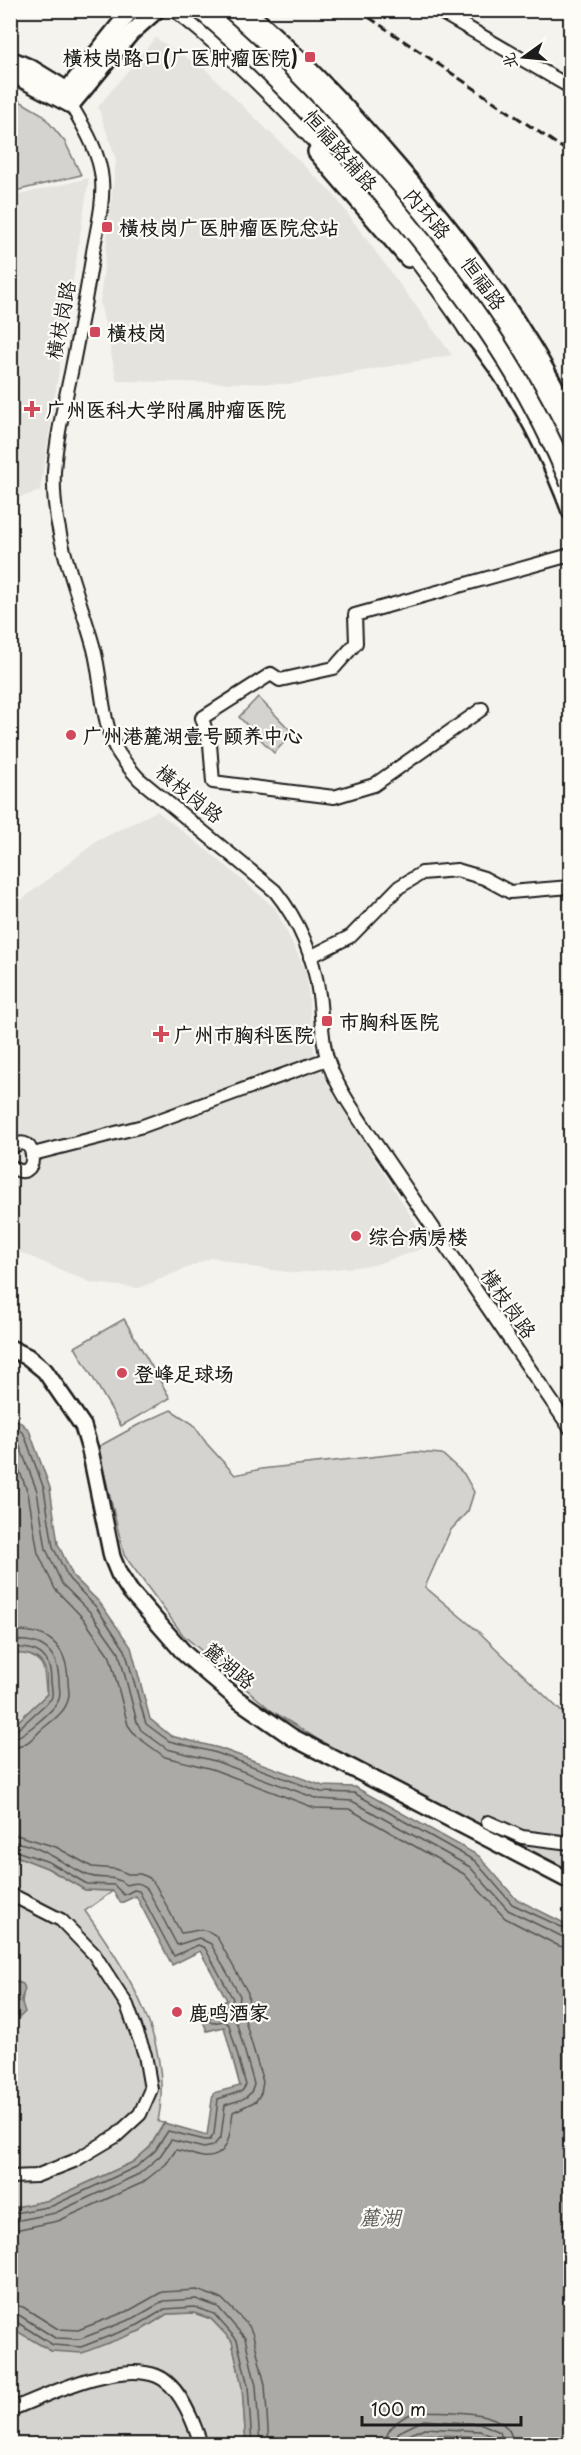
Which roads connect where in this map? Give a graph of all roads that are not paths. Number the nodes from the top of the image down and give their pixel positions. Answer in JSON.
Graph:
{"nodes":[{"id":1,"x":131,"y":10,"type":"edge"},
{"id":2,"x":157,"y":10,"type":"edge"},
{"id":3,"x":178,"y":10,"type":"edge"},
{"id":4,"x":203,"y":10,"type":"edge"},
{"id":5,"x":228,"y":10,"type":"edge"},
{"id":6,"x":246,"y":10,"type":"edge"},
{"id":7,"x":437,"y":10,"type":"edge"},
{"id":8,"x":10,"y":59,"type":"edge"},
{"id":9,"x":10,"y":73,"type":"edge"},
{"id":10,"x":570,"y":87,"type":"edge"},
{"id":11,"x":69,"y":97,"type":"junction"},
{"id":12,"x":473,"y":336,"type":"junction"},
{"id":13,"x":506,"y":351,"type":"junction"},
{"id":14,"x":570,"y":415,"type":"edge"},
{"id":15,"x":570,"y":438,"type":"edge"},
{"id":16,"x":570,"y":476,"type":"edge"},
{"id":17,"x":570,"y":483,"type":"edge"},
{"id":18,"x":570,"y":511,"type":"edge"},
{"id":19,"x":570,"y":555,"type":"edge"},
{"id":20,"x":482,"y":709,"type":"dead end"},
{"id":21,"x":570,"y":887,"type":"edge"},
{"id":22,"x":310,"y":957,"type":"junction"},
{"id":23,"x":327,"y":1059,"type":"junction"},
{"id":24,"x":10,"y":1149,"type":"edge"},
{"id":25,"x":33,"y":1154,"type":"junction"},
{"id":26,"x":12,"y":1172,"type":"edge"},
{"id":27,"x":10,"y":1348,"type":"edge"},
{"id":28,"x":570,"y":1428,"type":"edge"},
{"id":29,"x":488,"y":1822,"type":"dead end"},
{"id":30,"x":570,"y":1843,"type":"edge"},
{"id":31,"x":570,"y":1881,"type":"edge"},
{"id":32,"x":10,"y":1894,"type":"edge"},
{"id":33,"x":10,"y":2177,"type":"edge"},
{"id":34,"x":10,"y":2410,"type":"edge"},
{"id":35,"x":201,"y":2445,"type":"edge"}],
"edges":[{"from":1,"to":11,"type":"main road"},
{"from":2,"to":11,"type":"main road"},
{"from":3,"to":12,"type":"main road","name":"恒福路辅路"},
{"from":3,"to":12,"type":"highway"},
{"from":4,"to":13,"type":"main road","name":"恒福路"},
{"from":4,"to":17,"type":"highway","name":"内环路","bridge":true},
{"from":5,"to":15,"type":"highway","name":"内环路"},
{"from":6,"to":14,"type":"main road","name":"恒福路辅路"},
{"from":7,"to":10,"type":"street"},
{"from":8,"to":11,"type":"main road","name":"横枝岗路"},
{"from":9,"to":11,"type":"main road"},
{"from":11,"to":22,"type":"street","name":"横枝岗路"},
{"from":12,"to":13,"type":"main road"},
{"from":12,"to":18,"type":"main road","name":"恒福路辅路"},
{"from":13,"to":16,"type":"main road","name":"恒福路"},
{"from":19,"to":20,"type":"street"},
{"from":21,"to":22,"type":"street"},
{"from":22,"to":23,"type":"street","name":"横枝岗路"},
{"from":23,"to":25,"type":"street"},
{"from":23,"to":28,"type":"street","name":"横枝岗路"},
{"from":24,"to":25,"type":"street"},
{"from":25,"to":26,"type":"street"},
{"from":27,"to":31,"type":"main road","name":"麓湖路"},
{"from":29,"to":30,"type":"street"},
{"from":32,"to":33,"type":"street"},
{"from":34,"to":35,"type":"street"}]}
